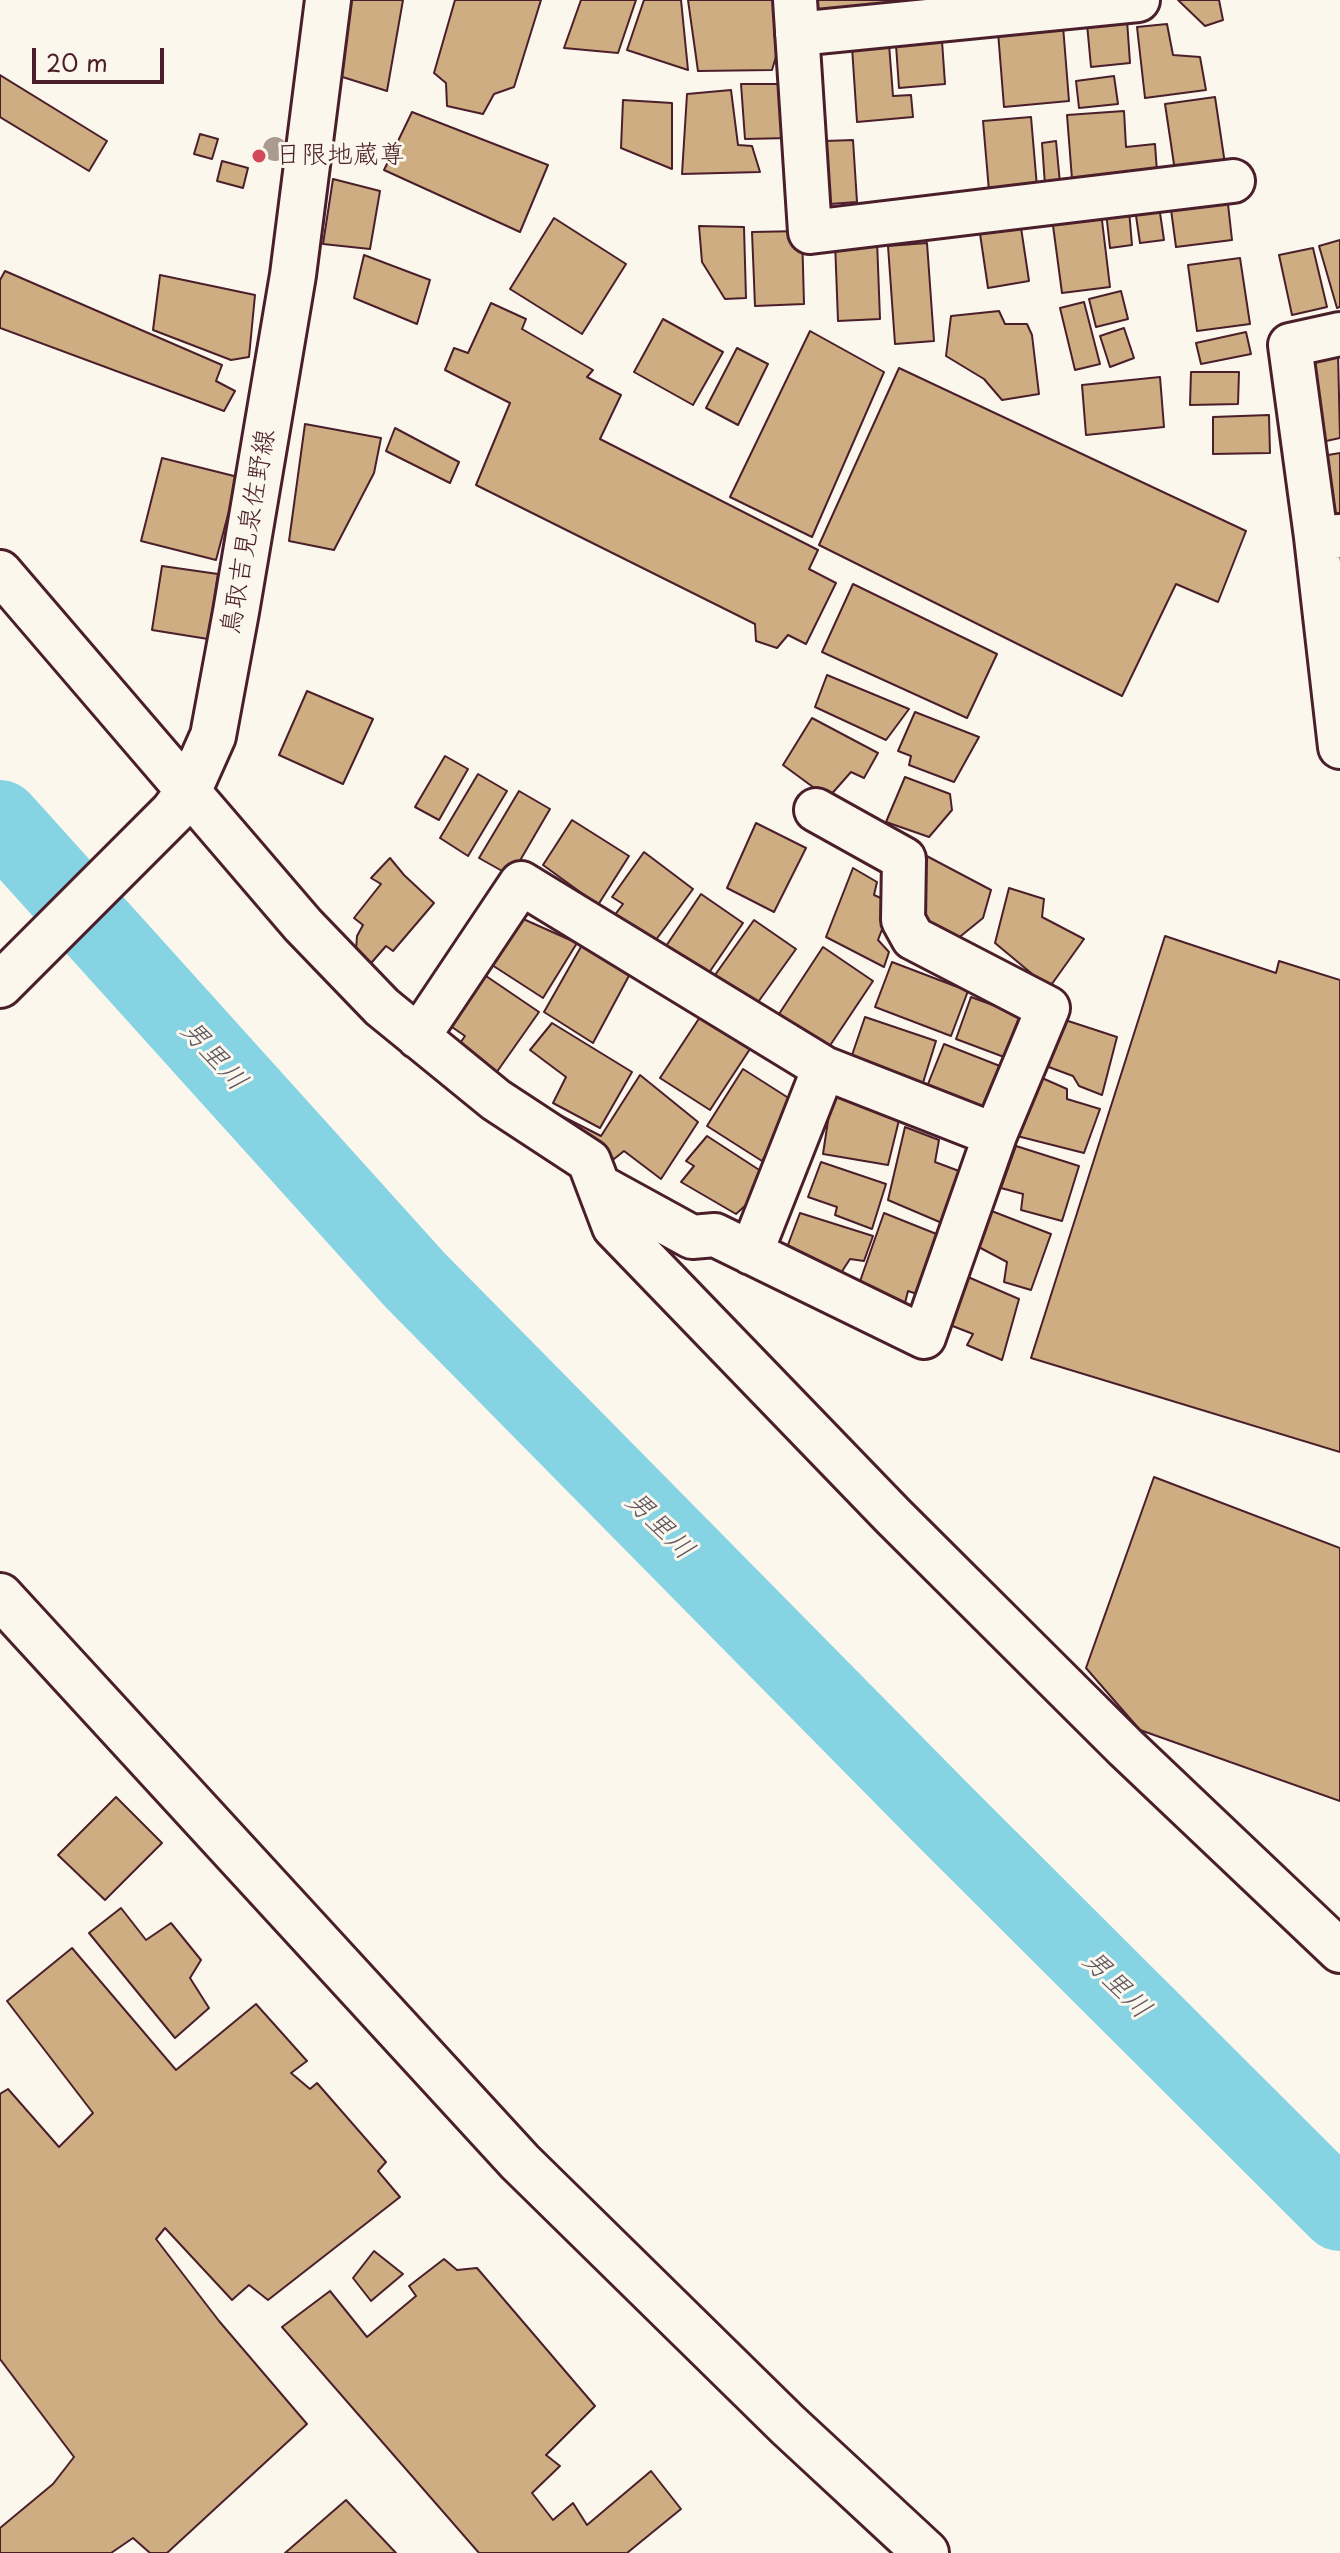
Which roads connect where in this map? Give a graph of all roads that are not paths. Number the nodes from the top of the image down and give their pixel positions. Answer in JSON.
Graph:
{"nodes":[{"id":1,"x":328,"y":0,"type":"edge"},
{"id":2,"x":1138,"y":0,"type":"edge"},
{"id":3,"x":796,"y":17,"type":"edge"},
{"id":4,"x":1233,"y":181,"type":"dead end"},
{"id":5,"x":1340,"y":334,"type":"edge"},
{"id":6,"x":1328,"y":537,"type":"edge"},
{"id":7,"x":0,"y":572,"type":"edge"},
{"id":8,"x":1340,"y":747,"type":"edge"},
{"id":9,"x":181,"y":802,"type":"junction"},
{"id":10,"x":816,"y":810,"type":"dead end"},
{"id":11,"x":0,"y":985,"type":"edge"},
{"id":12,"x":418,"y":1037,"type":"junction"},
{"id":13,"x":824,"y":1068,"type":"junction"},
{"id":14,"x":995,"y":1135,"type":"junction"},
{"id":15,"x":599,"y":1186,"type":"junction"},
{"id":16,"x":751,"y":1253,"type":"junction"},
{"id":17,"x":0,"y":1596,"type":"edge"},
{"id":18,"x":1340,"y":1951,"type":"edge"},
{"id":19,"x":926,"y":2553,"type":"edge"}],
"edges":[{"from":1,"to":9,"type":"street","name":"鳥取吉見泉佐野線"},
{"from":2,"to":3,"type":"street"},
{"from":3,"to":4,"type":"street"},
{"from":5,"to":6,"type":"street"},
{"from":6,"to":8,"type":"street"},
{"from":7,"to":9,"type":"street"},
{"from":9,"to":11,"type":"street","name":"鳥取吉見泉佐野線"},
{"from":9,"to":12,"type":"street"},
{"from":10,"to":14,"type":"street"},
{"from":12,"to":13,"type":"street"},
{"from":12,"to":15,"type":"street"},
{"from":13,"to":14,"type":"street"},
{"from":13,"to":16,"type":"street"},
{"from":14,"to":16,"type":"street"},
{"from":15,"to":16,"type":"street"},
{"from":15,"to":18,"type":"street"},
{"from":17,"to":19,"type":"street"}]}
